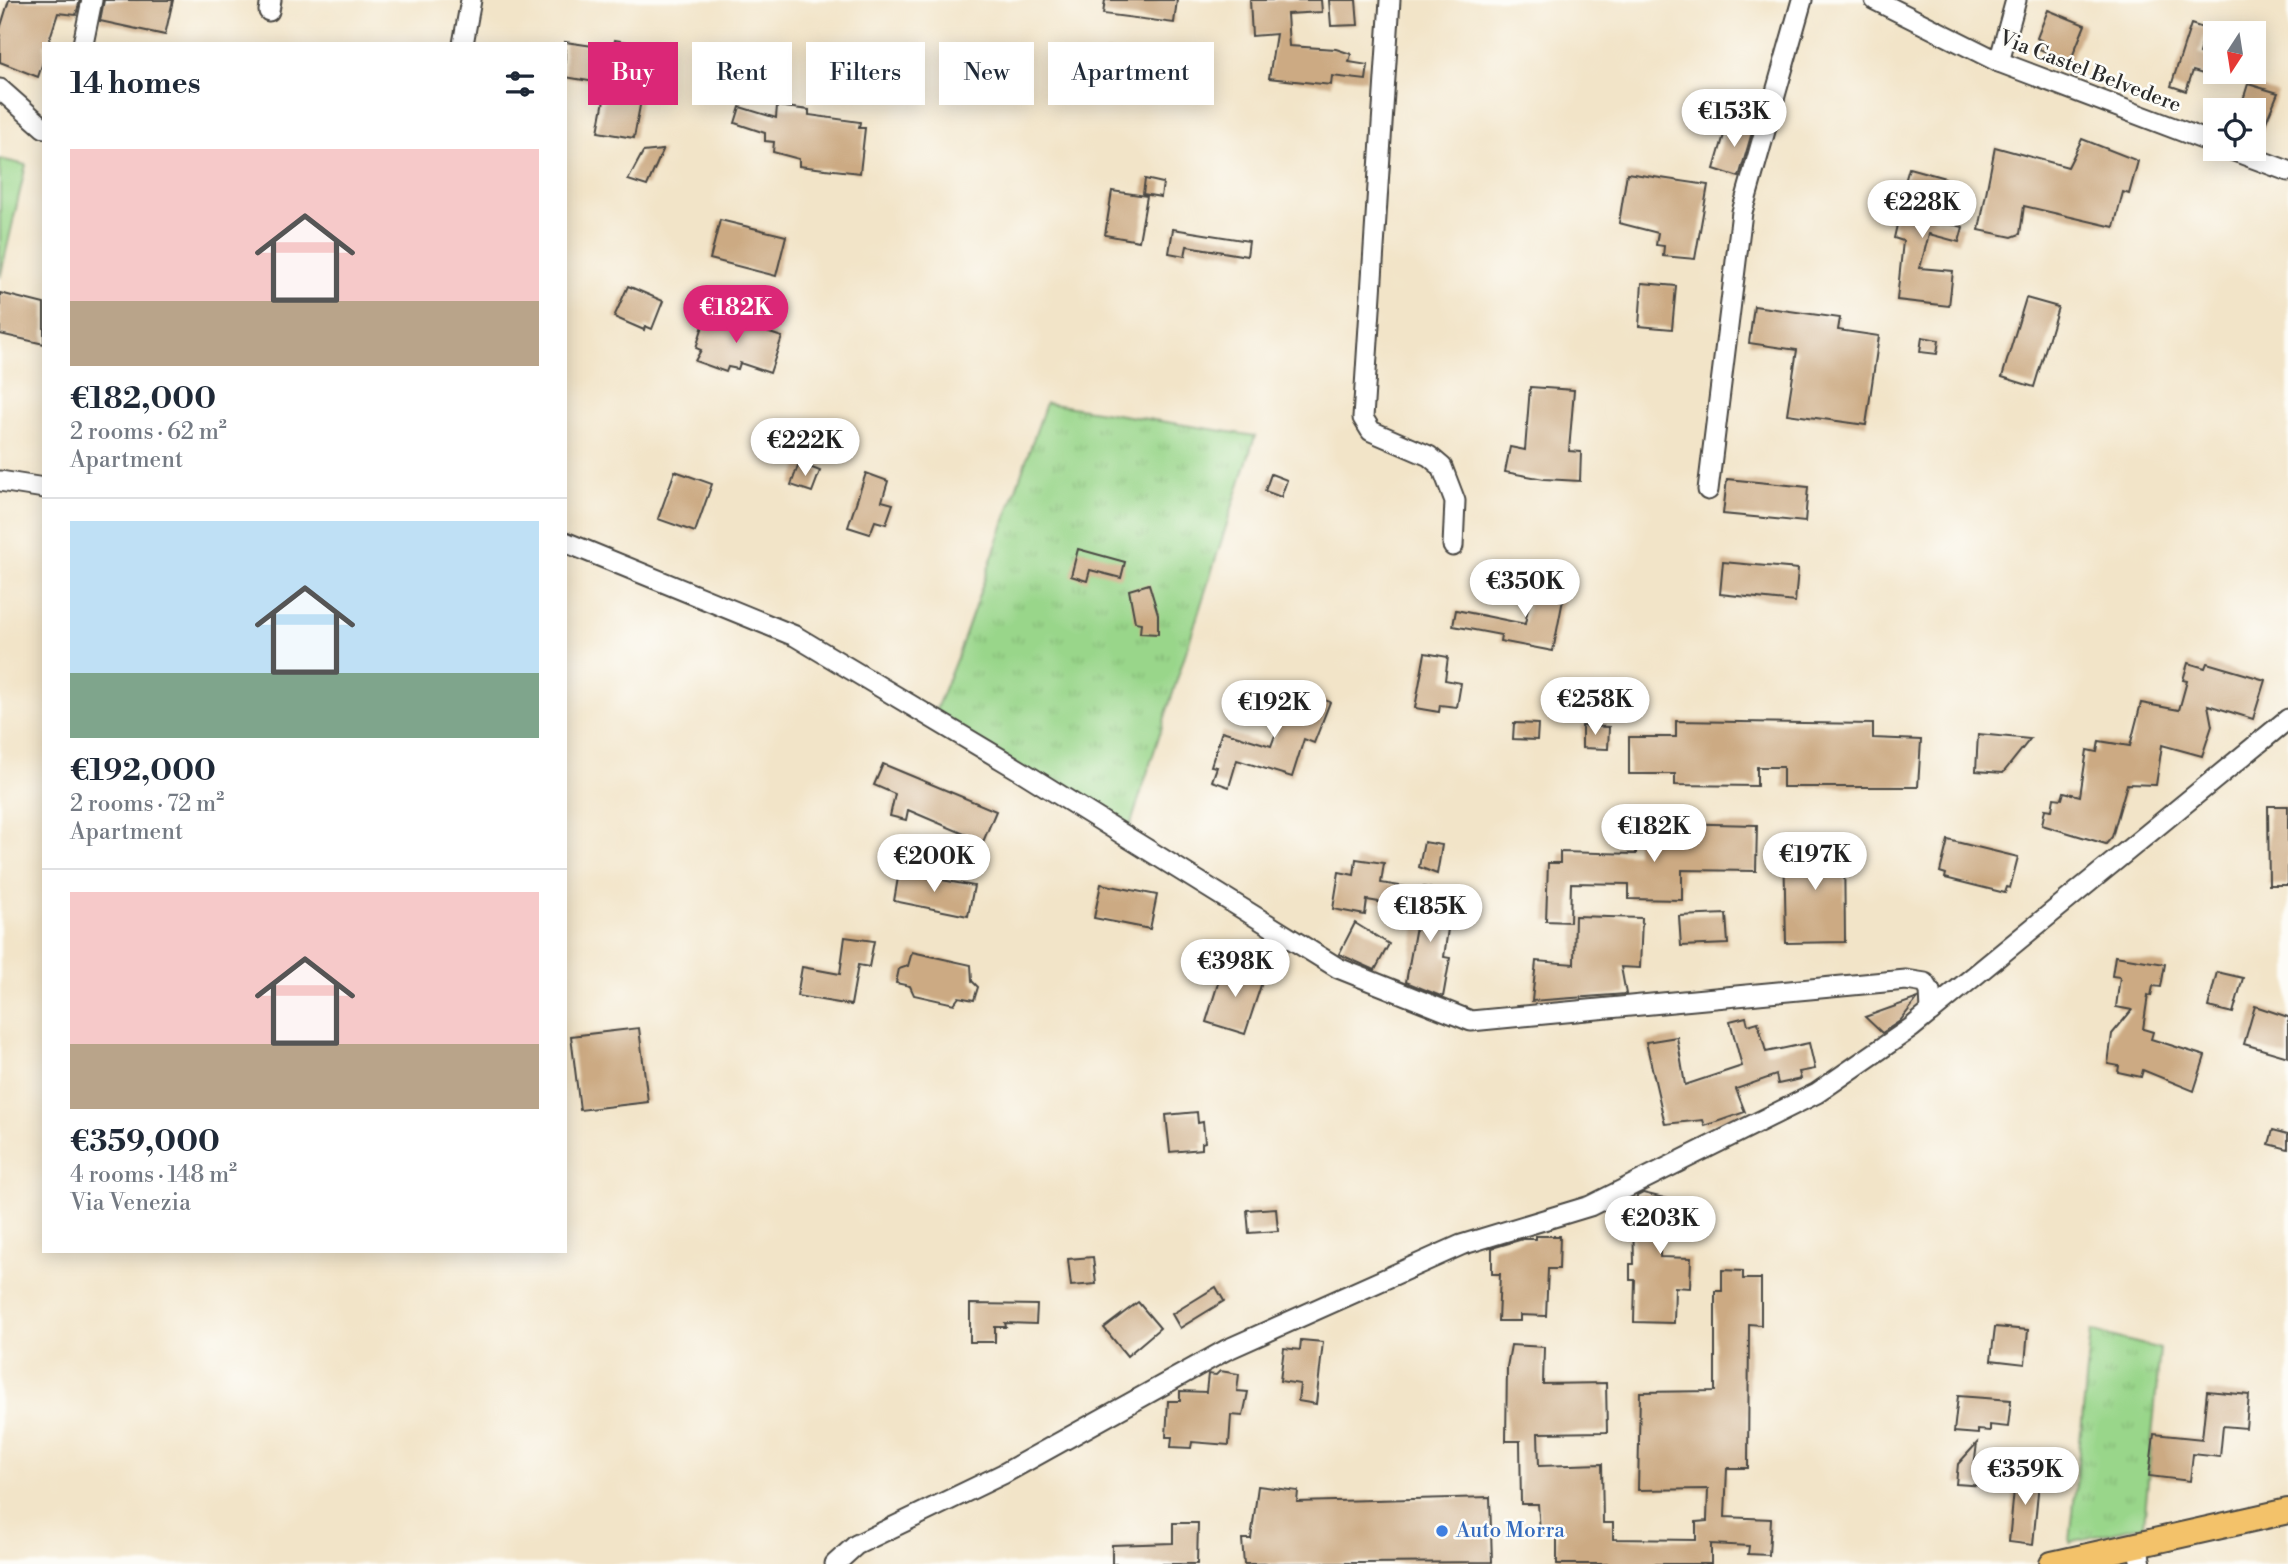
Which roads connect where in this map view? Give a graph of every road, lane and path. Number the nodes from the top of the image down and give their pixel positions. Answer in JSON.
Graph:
{"nodes":[{"id":1,"x":92,"y":0,"type":"edge"},
{"id":2,"x":471,"y":0,"type":"edge"},
{"id":3,"x":1390,"y":0,"type":"edge"},
{"id":4,"x":1802,"y":0,"type":"edge"},
{"id":5,"x":1875,"y":0,"type":"edge"},
{"id":6,"x":2016,"y":0,"type":"edge"},
{"id":7,"x":83,"y":42,"type":"edge"},
{"id":8,"x":463,"y":42,"type":"edge"},
{"id":9,"x":1999,"y":62,"type":"junction"},
{"id":10,"x":0,"y":89,"type":"edge"},
{"id":11,"x":42,"y":126,"type":"edge"},
{"id":12,"x":2203,"y":139,"type":"edge"},
{"id":13,"x":2261,"y":161,"type":"edge"},
{"id":14,"x":2288,"y":171,"type":"edge"},
{"id":15,"x":0,"y":481,"type":"edge"},
{"id":16,"x":42,"y":488,"type":"edge"},
{"id":17,"x":1708,"y":490,"type":"dead end"},
{"id":18,"x":567,"y":543,"type":"edge"},
{"id":19,"x":1453,"y":547,"type":"dead end"},
{"id":20,"x":2288,"y":719,"type":"edge"},
{"id":21,"x":1931,"y":1012,"type":"junction"},
{"id":22,"x":2288,"y":1511,"type":"edge"},
{"id":23,"x":2139,"y":1555,"type":"edge"},
{"id":24,"x":835,"y":1564,"type":"edge"},
{"id":25,"x":2052,"y":1564,"type":"edge"}],
"edges":[{"from":1,"to":7,"type":"street"},
{"from":2,"to":8,"type":"street"},
{"from":3,"to":19,"type":"street"},
{"from":4,"to":17,"type":"street"},
{"from":5,"to":9,"type":"street","name":"Via Castel Belvedere"},
{"from":6,"to":9,"type":"street"},
{"from":9,"to":12,"type":"street","name":"Via Castel Belvedere"},
{"from":10,"to":11,"type":"street"},
{"from":13,"to":14,"type":"street"},
{"from":15,"to":16,"type":"street"},
{"from":18,"to":21,"type":"street"},
{"from":20,"to":21,"type":"street"},
{"from":21,"to":24,"type":"street"},
{"from":22,"to":23,"type":"main road"},
{"from":23,"to":25,"type":"main road"}]}
